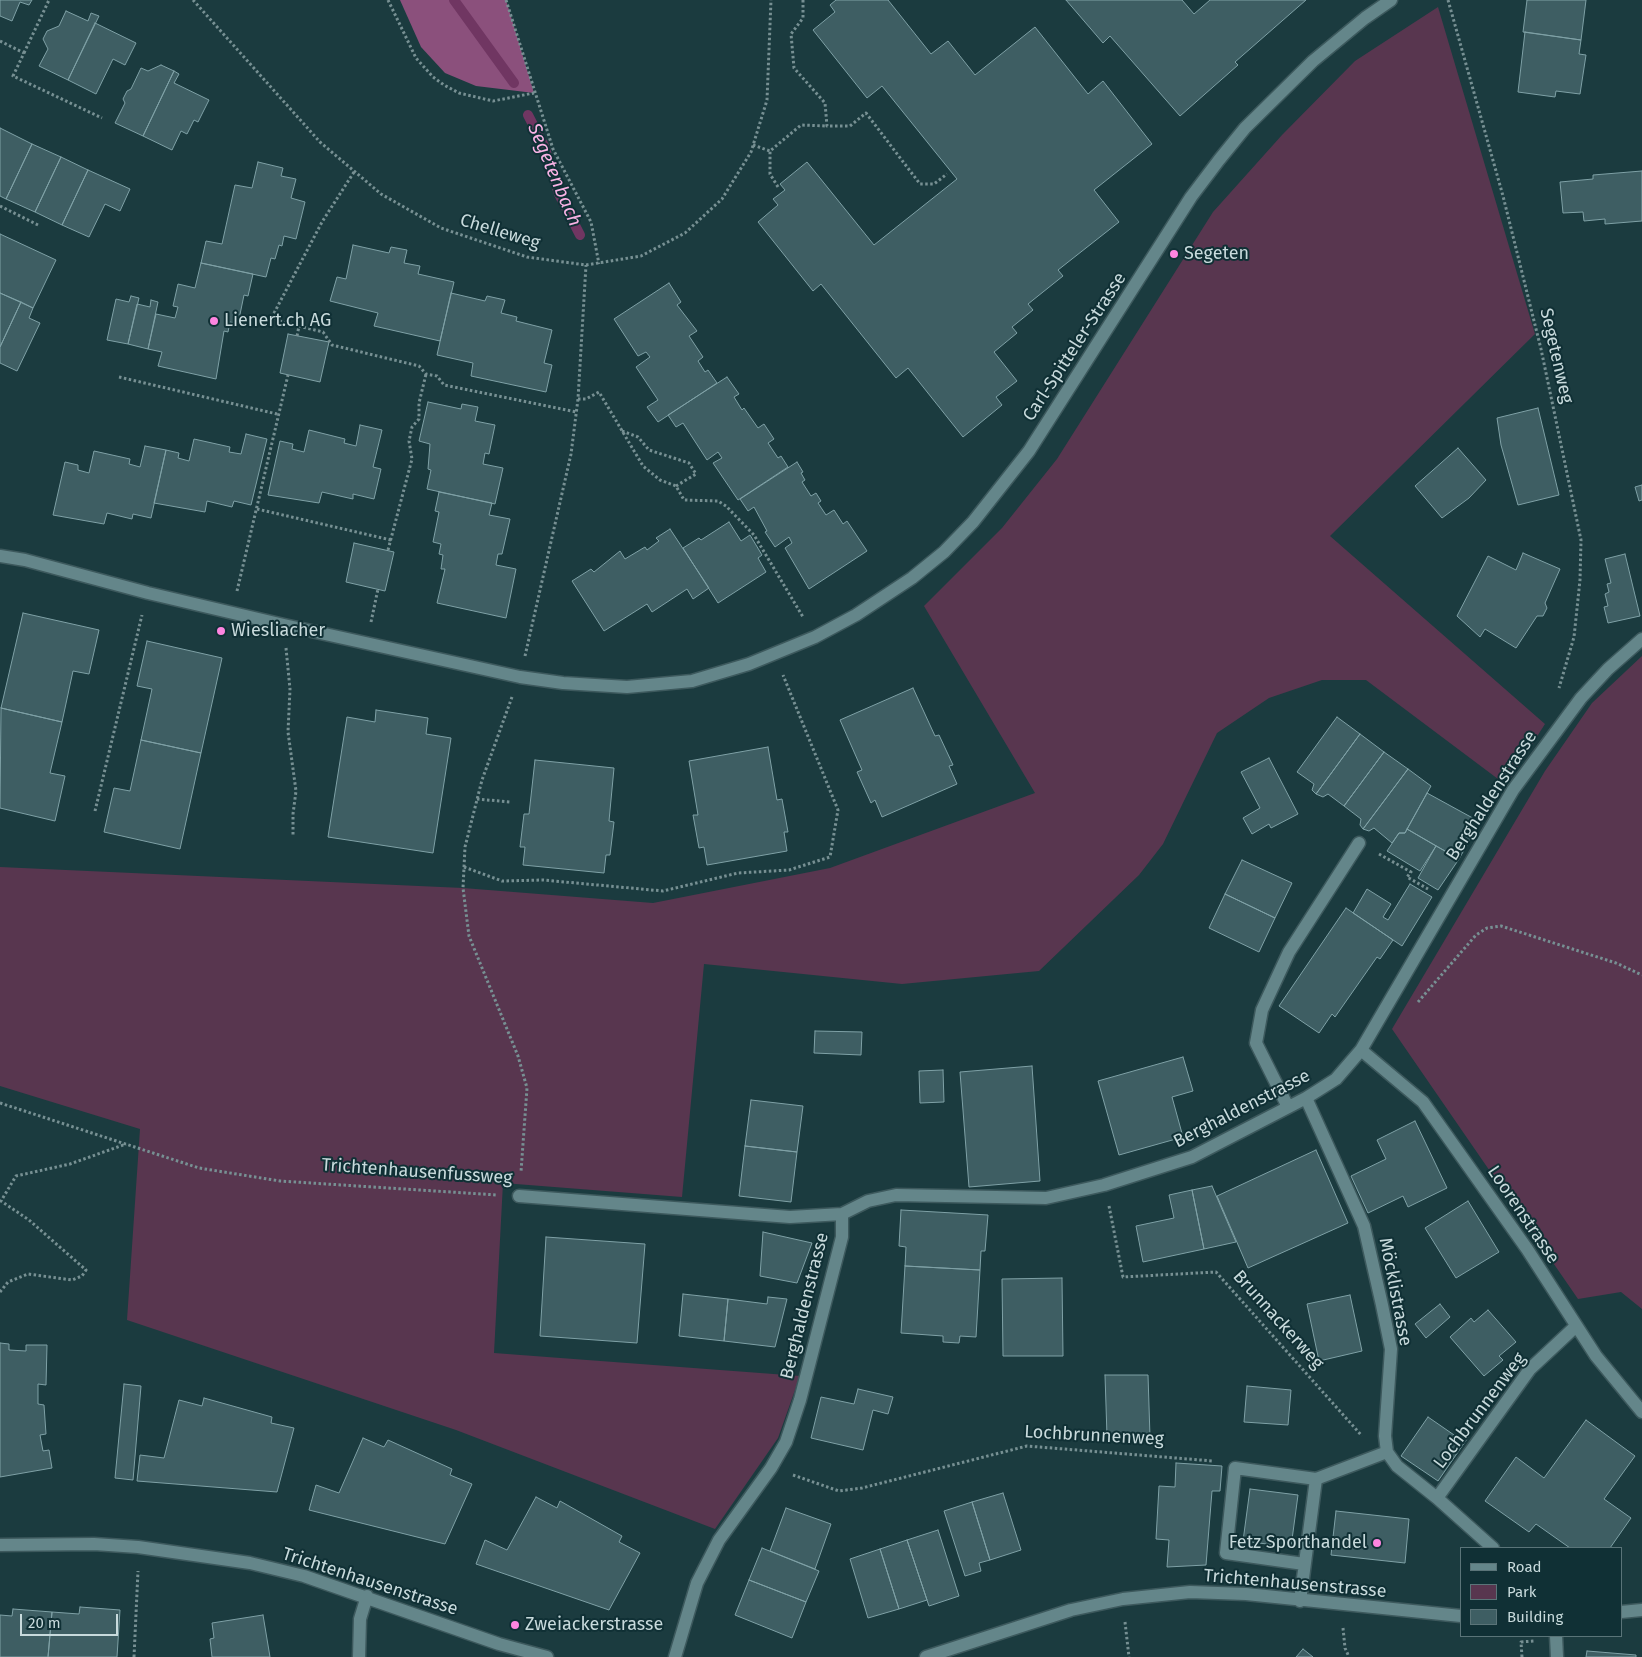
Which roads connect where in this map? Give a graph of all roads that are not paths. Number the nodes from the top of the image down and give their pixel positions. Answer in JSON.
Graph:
{"nodes":[{"id":1,"x":1391,"y":0,"type":"edge"},
{"id":2,"x":0,"y":556,"type":"edge"},
{"id":3,"x":1642,"y":639,"type":"edge"},
{"id":4,"x":1359,"y":843,"type":"dead end"},
{"id":5,"x":1361,"y":1050,"type":"junction"},
{"id":6,"x":1306,"y":1098,"type":"junction"},
{"id":7,"x":1288,"y":1107,"type":"junction"},
{"id":8,"x":519,"y":1196,"type":"road end"},
{"id":9,"x":842,"y":1214,"type":"junction"},
{"id":10,"x":1576,"y":1327,"type":"junction"},
{"id":11,"x":1642,"y":1412,"type":"edge"},
{"id":12,"x":1387,"y":1452,"type":"junction"},
{"id":13,"x":1316,"y":1480,"type":"junction"},
{"id":14,"x":1438,"y":1498,"type":"junction"},
{"id":15,"x":0,"y":1545,"type":"edge"},
{"id":16,"x":1491,"y":1547,"type":"edge"},
{"id":17,"x":1304,"y":1564,"type":"junction"},
{"id":18,"x":367,"y":1596,"type":"junction"},
{"id":19,"x":1300,"y":1601,"type":"junction"},
{"id":20,"x":1642,"y":1610,"type":"edge"},
{"id":21,"x":1622,"y":1612,"type":"edge"},
{"id":22,"x":1460,"y":1616,"type":"edge"},
{"id":23,"x":1556,"y":1637,"type":"edge"},
{"id":24,"x":359,"y":1657,"type":"edge"},
{"id":25,"x":547,"y":1657,"type":"edge"},
{"id":26,"x":675,"y":1657,"type":"edge"},
{"id":27,"x":926,"y":1657,"type":"edge"},
{"id":28,"x":1558,"y":1657,"type":"edge"}],
"edges":[{"from":1,"to":2,"type":"street","name":"Carl-Spitteler-Strasse"},
{"from":3,"to":5,"type":"street","name":"Berghaldenstrasse"},
{"from":4,"to":7,"type":"street"},
{"from":5,"to":6,"type":"street","name":"Berghaldenstrasse"},
{"from":5,"to":10,"type":"street","name":"Loorenstrasse"},
{"from":6,"to":7,"type":"street","name":"Berghaldenstrasse"},
{"from":6,"to":12,"type":"street","name":"Möcklistrasse"},
{"from":7,"to":9,"type":"street","name":"Berghaldenstrasse"},
{"from":8,"to":9,"type":"street","name":"Trichtenhausenfussweg"},
{"from":9,"to":26,"type":"street","name":"Berghaldenstrasse"},
{"from":10,"to":11,"type":"street","name":"Loorenstrasse"},
{"from":10,"to":14,"type":"street","name":"Lochbrunnenweg"},
{"from":12,"to":13,"type":"street"},
{"from":12,"to":14,"type":"street"},
{"from":13,"to":17,"type":"street"},
{"from":13,"to":17,"type":"street"},
{"from":14,"to":16,"type":"street"},
{"from":15,"to":18,"type":"street","name":"Trichtenhausenstrasse"},
{"from":17,"to":19,"type":"street"},
{"from":18,"to":24,"type":"street"},
{"from":18,"to":25,"type":"street","name":"Trichtenhausenstrasse"},
{"from":19,"to":22,"type":"street","name":"Trichtenhausenstrasse"},
{"from":19,"to":27,"type":"street","name":"Trichtenhausenstrasse"},
{"from":20,"to":21,"type":"street"},
{"from":23,"to":28,"type":"street"}]}
